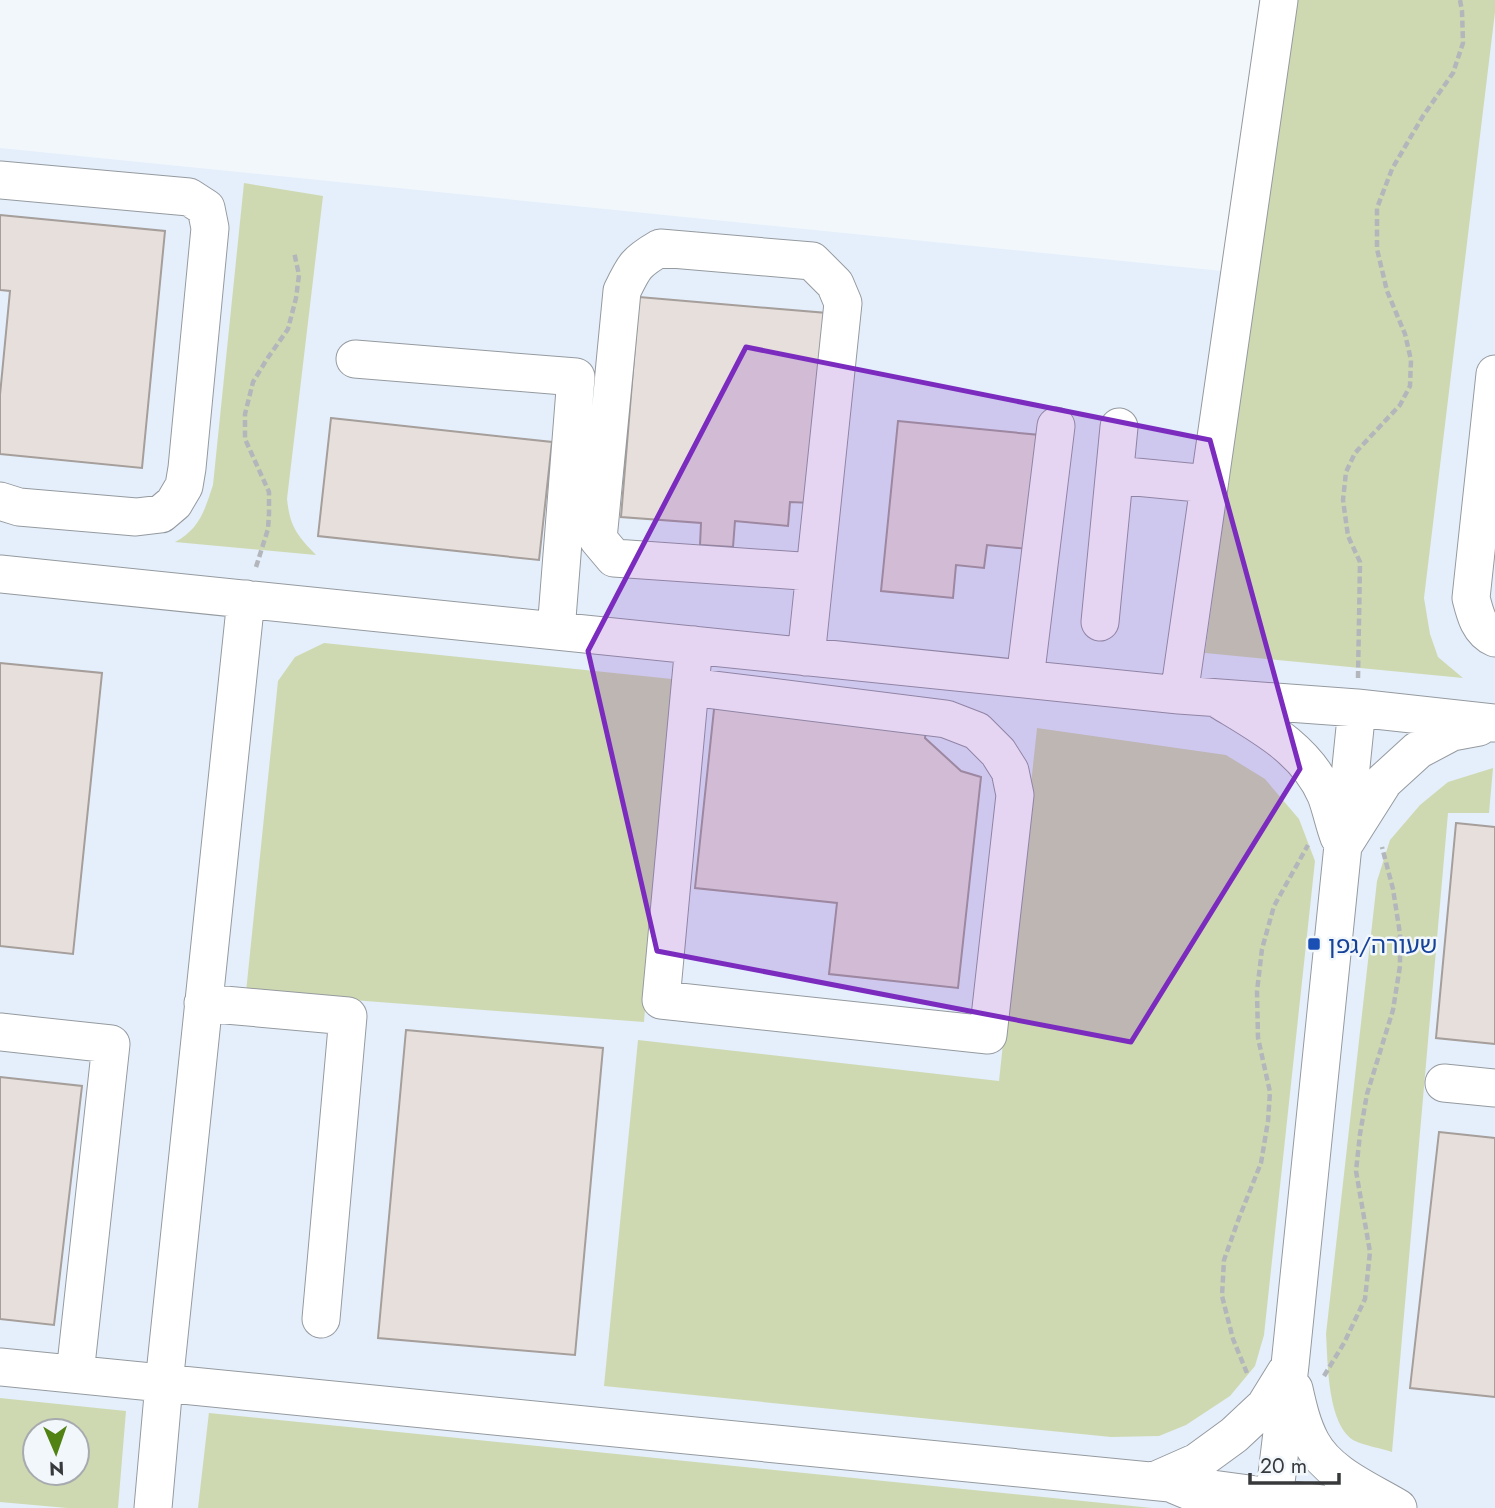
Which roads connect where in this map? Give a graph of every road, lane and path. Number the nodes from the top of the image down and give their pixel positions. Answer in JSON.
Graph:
{"nodes":[{"id":1,"x":1279,"y":0,"type":"edge"},
{"id":2,"x":1460,"y":0,"type":"edge"},
{"id":3,"x":0,"y":180,"type":"edge"},
{"id":4,"x":294,"y":252,"type":"dead end"},
{"id":5,"x":355,"y":359,"type":"dead end"},
{"id":6,"x":1495,"y":374,"type":"edge"},
{"id":7,"x":1056,"y":426,"type":"dead end"},
{"id":8,"x":1119,"y":427,"type":"dead end"},
{"id":9,"x":1115,"y":475,"type":"junction"},
{"id":10,"x":1209,"y":484,"type":"junction"},
{"id":11,"x":0,"y":501,"type":"edge"},
{"id":12,"x":815,"y":572,"type":"junction"},
{"id":13,"x":0,"y":574,"type":"edge"},
{"id":14,"x":246,"y":599,"type":"junction"},
{"id":15,"x":1100,"y":622,"type":"dead end"},
{"id":16,"x":556,"y":631,"type":"junction"},
{"id":17,"x":1495,"y":638,"type":"edge"},
{"id":18,"x":694,"y":645,"type":"junction"},
{"id":19,"x":806,"y":657,"type":"junction"},
{"id":20,"x":1025,"y":679,"type":"junction"},
{"id":21,"x":690,"y":687,"type":"junction"},
{"id":22,"x":1179,"y":695,"type":"junction"},
{"id":23,"x":1215,"y":698,"type":"junction"},
{"id":24,"x":1357,"y":708,"type":"junction"},
{"id":25,"x":1495,"y":723,"type":"edge"},
{"id":26,"x":1370,"y":802,"type":"junction"},
{"id":27,"x":1329,"y":808,"type":"junction"},
{"id":28,"x":1342,"y":848,"type":"junction"},
{"id":29,"x":203,"y":1003,"type":"junction"},
{"id":30,"x":0,"y":1032,"type":"edge"},
{"id":31,"x":1444,"y":1083,"type":"dead end"},
{"id":32,"x":1495,"y":1088,"type":"edge"},
{"id":33,"x":321,"y":1319,"type":"dead end"},
{"id":34,"x":1290,"y":1365,"type":"junction"},
{"id":35,"x":0,"y":1367,"type":"edge"},
{"id":36,"x":75,"y":1374,"type":"junction"},
{"id":37,"x":164,"y":1384,"type":"junction"},
{"id":38,"x":1265,"y":1406,"type":"junction"},
{"id":39,"x":1300,"y":1415,"type":"junction"},
{"id":40,"x":1162,"y":1482,"type":"junction"},
{"id":41,"x":1274,"y":1503,"type":"edge"},
{"id":42,"x":153,"y":1508,"type":"edge"},
{"id":43,"x":1219,"y":1508,"type":"edge"},
{"id":44,"x":1352,"y":1508,"type":"edge"},
{"id":45,"x":1398,"y":1508,"type":"edge"}],
"edges":[{"from":1,"to":10,"type":"street"},
{"from":2,"to":24,"type":"path"},
{"from":3,"to":11,"type":"street"},
{"from":4,"to":14,"type":"path"},
{"from":5,"to":16,"type":"street"},
{"from":6,"to":17,"type":"street"},
{"from":7,"to":20,"type":"street"},
{"from":8,"to":9,"type":"street"},
{"from":9,"to":10,"type":"street"},
{"from":9,"to":15,"type":"street"},
{"from":10,"to":22,"type":"street"},
{"from":12,"to":12,"type":"street"},
{"from":12,"to":19,"type":"street"},
{"from":13,"to":14,"type":"street"},
{"from":14,"to":16,"type":"street"},
{"from":14,"to":29,"type":"street"},
{"from":16,"to":18,"type":"street"},
{"from":18,"to":19,"type":"street"},
{"from":18,"to":21,"type":"street"},
{"from":19,"to":20,"type":"street"},
{"from":20,"to":22,"type":"street"},
{"from":21,"to":21,"type":"street"},
{"from":22,"to":23,"type":"street"},
{"from":23,"to":24,"type":"street"},
{"from":23,"to":27,"type":"street"},
{"from":24,"to":25,"type":"street"},
{"from":24,"to":28,"type":"street"},
{"from":25,"to":26,"type":"street"},
{"from":26,"to":28,"type":"street"},
{"from":26,"to":39,"type":"path"},
{"from":27,"to":28,"type":"street"},
{"from":27,"to":38,"type":"path"},
{"from":28,"to":34,"type":"street"},
{"from":29,"to":33,"type":"street"},
{"from":29,"to":37,"type":"street"},
{"from":30,"to":36,"type":"street"},
{"from":31,"to":32,"type":"street"},
{"from":34,"to":38,"type":"street"},
{"from":34,"to":39,"type":"street"},
{"from":34,"to":41,"type":"street"},
{"from":35,"to":36,"type":"street"},
{"from":36,"to":37,"type":"street"},
{"from":37,"to":40,"type":"street"},
{"from":37,"to":42,"type":"street"},
{"from":38,"to":40,"type":"street"},
{"from":39,"to":45,"type":"street"},
{"from":40,"to":41,"type":"street"},
{"from":40,"to":43,"type":"street"},
{"from":41,"to":44,"type":"street"}]}
